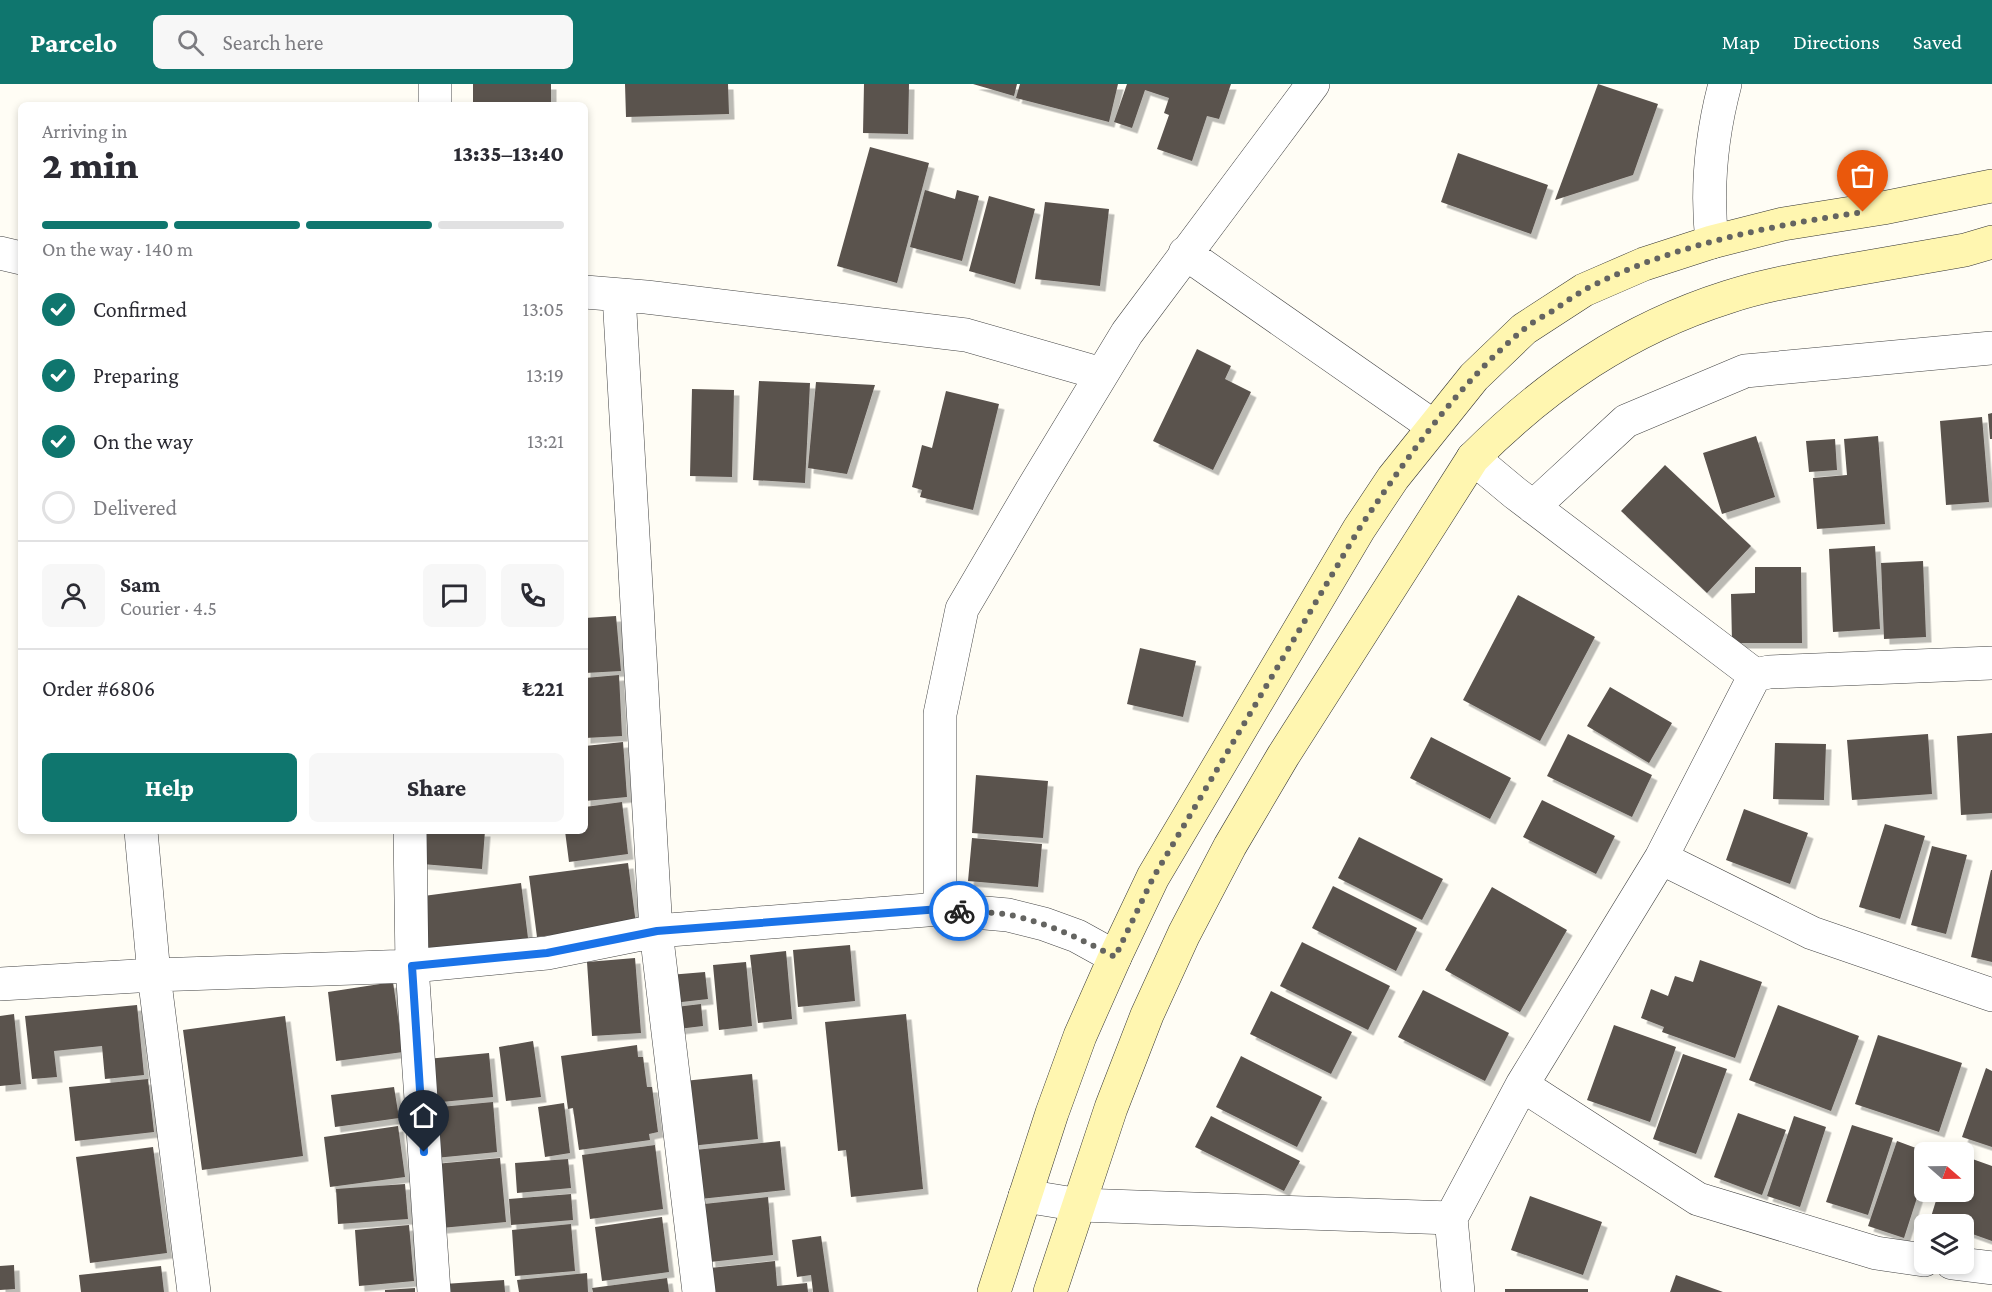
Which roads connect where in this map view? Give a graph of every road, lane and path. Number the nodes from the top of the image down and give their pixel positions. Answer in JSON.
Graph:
{"nodes":[{"id":1,"x":435,"y":84,"type":"edge"},
{"id":2,"x":1313,"y":84,"type":"edge"},
{"id":3,"x":1725,"y":84,"type":"edge"},
{"id":4,"x":435,"y":102,"type":"edge"},
{"id":5,"x":1992,"y":186,"type":"edge"},
{"id":6,"x":1712,"y":242,"type":"junction"},
{"id":7,"x":1992,"y":242,"type":"edge"},
{"id":8,"x":0,"y":253,"type":"edge"},
{"id":9,"x":1185,"y":254,"type":"junction"},
{"id":10,"x":18,"y":257,"type":"edge"},
{"id":11,"x":588,"y":292,"type":"edge"},
{"id":12,"x":619,"y":295,"type":"junction"},
{"id":13,"x":1992,"y":348,"type":"edge"},
{"id":14,"x":1102,"y":374,"type":"junction"},
{"id":15,"x":1433,"y":426,"type":"junction"},
{"id":16,"x":1473,"y":458,"type":"junction"},
{"id":17,"x":1533,"y":507,"type":"junction"},
{"id":18,"x":1992,"y":663,"type":"edge"},
{"id":19,"x":1755,"y":675,"type":"junction"},
{"id":20,"x":141,"y":834,"type":"edge"},
{"id":21,"x":410,"y":834,"type":"edge"},
{"id":22,"x":1661,"y":858,"type":"junction"},
{"id":23,"x":940,"y":909,"type":"junction"},
{"id":24,"x":657,"y":931,"type":"junction"},
{"id":25,"x":1115,"y":957,"type":"junction"},
{"id":26,"x":412,"y":966,"type":"junction"},
{"id":27,"x":154,"y":975,"type":"junction"},
{"id":28,"x":0,"y":984,"type":"edge"},
{"id":29,"x":1992,"y":995,"type":"edge"},
{"id":30,"x":1522,"y":1085,"type":"junction"},
{"id":31,"x":1025,"y":1196,"type":"junction"},
{"id":32,"x":1080,"y":1205,"type":"junction"},
{"id":33,"x":1451,"y":1218,"type":"junction"},
{"id":34,"x":1914,"y":1259,"type":"edge"},
{"id":35,"x":1974,"y":1266,"type":"edge"},
{"id":36,"x":1992,"y":1268,"type":"edge"},
{"id":37,"x":194,"y":1292,"type":"edge"},
{"id":38,"x":434,"y":1292,"type":"edge"},
{"id":39,"x":699,"y":1292,"type":"edge"},
{"id":40,"x":994,"y":1292,"type":"edge"},
{"id":41,"x":1050,"y":1292,"type":"edge"},
{"id":42,"x":1458,"y":1292,"type":"edge"}],
"edges":[{"from":1,"to":4,"type":"street"},
{"from":2,"to":9,"type":"street"},
{"from":3,"to":6,"type":"street"},
{"from":5,"to":6,"type":"street"},
{"from":6,"to":15,"type":"street"},
{"from":7,"to":16,"type":"street"},
{"from":8,"to":10,"type":"street"},
{"from":9,"to":14,"type":"street"},
{"from":9,"to":15,"type":"street"},
{"from":11,"to":12,"type":"street"},
{"from":12,"to":14,"type":"street"},
{"from":12,"to":24,"type":"street"},
{"from":13,"to":17,"type":"street"},
{"from":14,"to":23,"type":"street"},
{"from":15,"to":25,"type":"street"},
{"from":16,"to":17,"type":"street"},
{"from":16,"to":32,"type":"street"},
{"from":17,"to":19,"type":"street"},
{"from":18,"to":19,"type":"street"},
{"from":19,"to":22,"type":"street"},
{"from":20,"to":27,"type":"street"},
{"from":21,"to":26,"type":"street"},
{"from":22,"to":29,"type":"street"},
{"from":22,"to":30,"type":"street"},
{"from":23,"to":24,"type":"street"},
{"from":23,"to":25,"type":"street"},
{"from":24,"to":26,"type":"street"},
{"from":24,"to":39,"type":"street"},
{"from":25,"to":31,"type":"street"},
{"from":26,"to":27,"type":"street"},
{"from":26,"to":38,"type":"street"},
{"from":27,"to":28,"type":"street"},
{"from":27,"to":37,"type":"street"},
{"from":30,"to":33,"type":"street"},
{"from":30,"to":34,"type":"street"},
{"from":31,"to":32,"type":"street"},
{"from":31,"to":40,"type":"street"},
{"from":32,"to":33,"type":"street"},
{"from":32,"to":41,"type":"street"},
{"from":33,"to":42,"type":"street"},
{"from":35,"to":36,"type":"street"}]}
